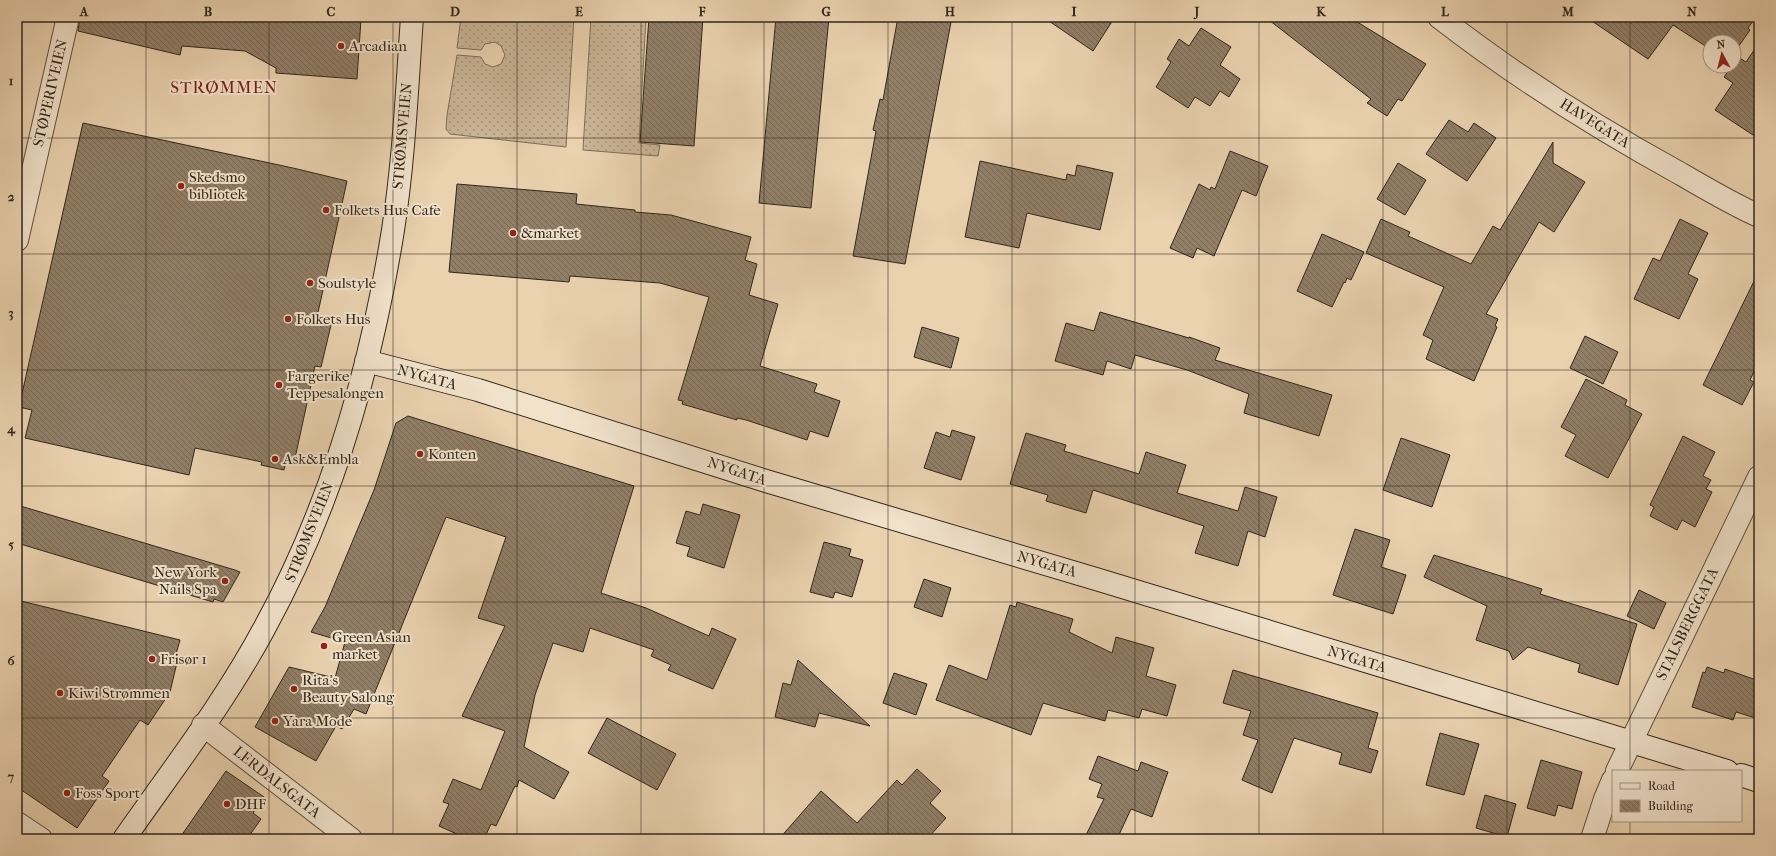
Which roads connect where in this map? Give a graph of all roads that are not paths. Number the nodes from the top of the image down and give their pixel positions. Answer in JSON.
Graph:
{"nodes":[{"id":1,"x":68,"y":17,"type":"edge"},
{"id":2,"x":412,"y":17,"type":"edge"},
{"id":3,"x":1439,"y":17,"type":"edge"},
{"id":4,"x":1759,"y":216,"type":"edge"},
{"id":5,"x":17,"y":240,"type":"edge"},
{"id":6,"x":366,"y":361,"type":"junction"},
{"id":7,"x":1759,"y":477,"type":"edge"},
{"id":8,"x":203,"y":725,"type":"junction"},
{"id":9,"x":1630,"y":742,"type":"junction"},
{"id":10,"x":1617,"y":770,"type":"edge"},
{"id":11,"x":1724,"y":770,"type":"edge"},
{"id":12,"x":1742,"y":775,"type":"edge"},
{"id":13,"x":1759,"y":781,"type":"edge"},
{"id":14,"x":1612,"y":782,"type":"edge"},
{"id":15,"x":17,"y":823,"type":"edge"},
{"id":16,"x":41,"y":839,"type":"edge"},
{"id":17,"x":124,"y":839,"type":"edge"},
{"id":18,"x":350,"y":839,"type":"edge"},
{"id":19,"x":1592,"y":839,"type":"edge"}],
"edges":[{"from":1,"to":5,"type":"main road","name":"STØPERIVEIEN"},
{"from":2,"to":6,"type":"main road","name":"STRØMSVEIEN"},
{"from":3,"to":4,"type":"main road","name":"HAVEGATA"},
{"from":6,"to":8,"type":"main road","name":"STRØMSVEIEN"},
{"from":6,"to":9,"type":"main road","name":"NYGATA"},
{"from":7,"to":9,"type":"main road","name":"STALSBERGGATA"},
{"from":8,"to":17,"type":"main road","name":"STRØMSVEIEN"},
{"from":8,"to":18,"type":"main road","name":"LERDALSGATA"},
{"from":9,"to":10,"type":"main road","name":"STALSBERGGATA"},
{"from":9,"to":11,"type":"main road","name":"NYGATA"},
{"from":12,"to":13,"type":"main road"},
{"from":14,"to":19,"type":"main road"},
{"from":15,"to":16,"type":"main road"}]}
